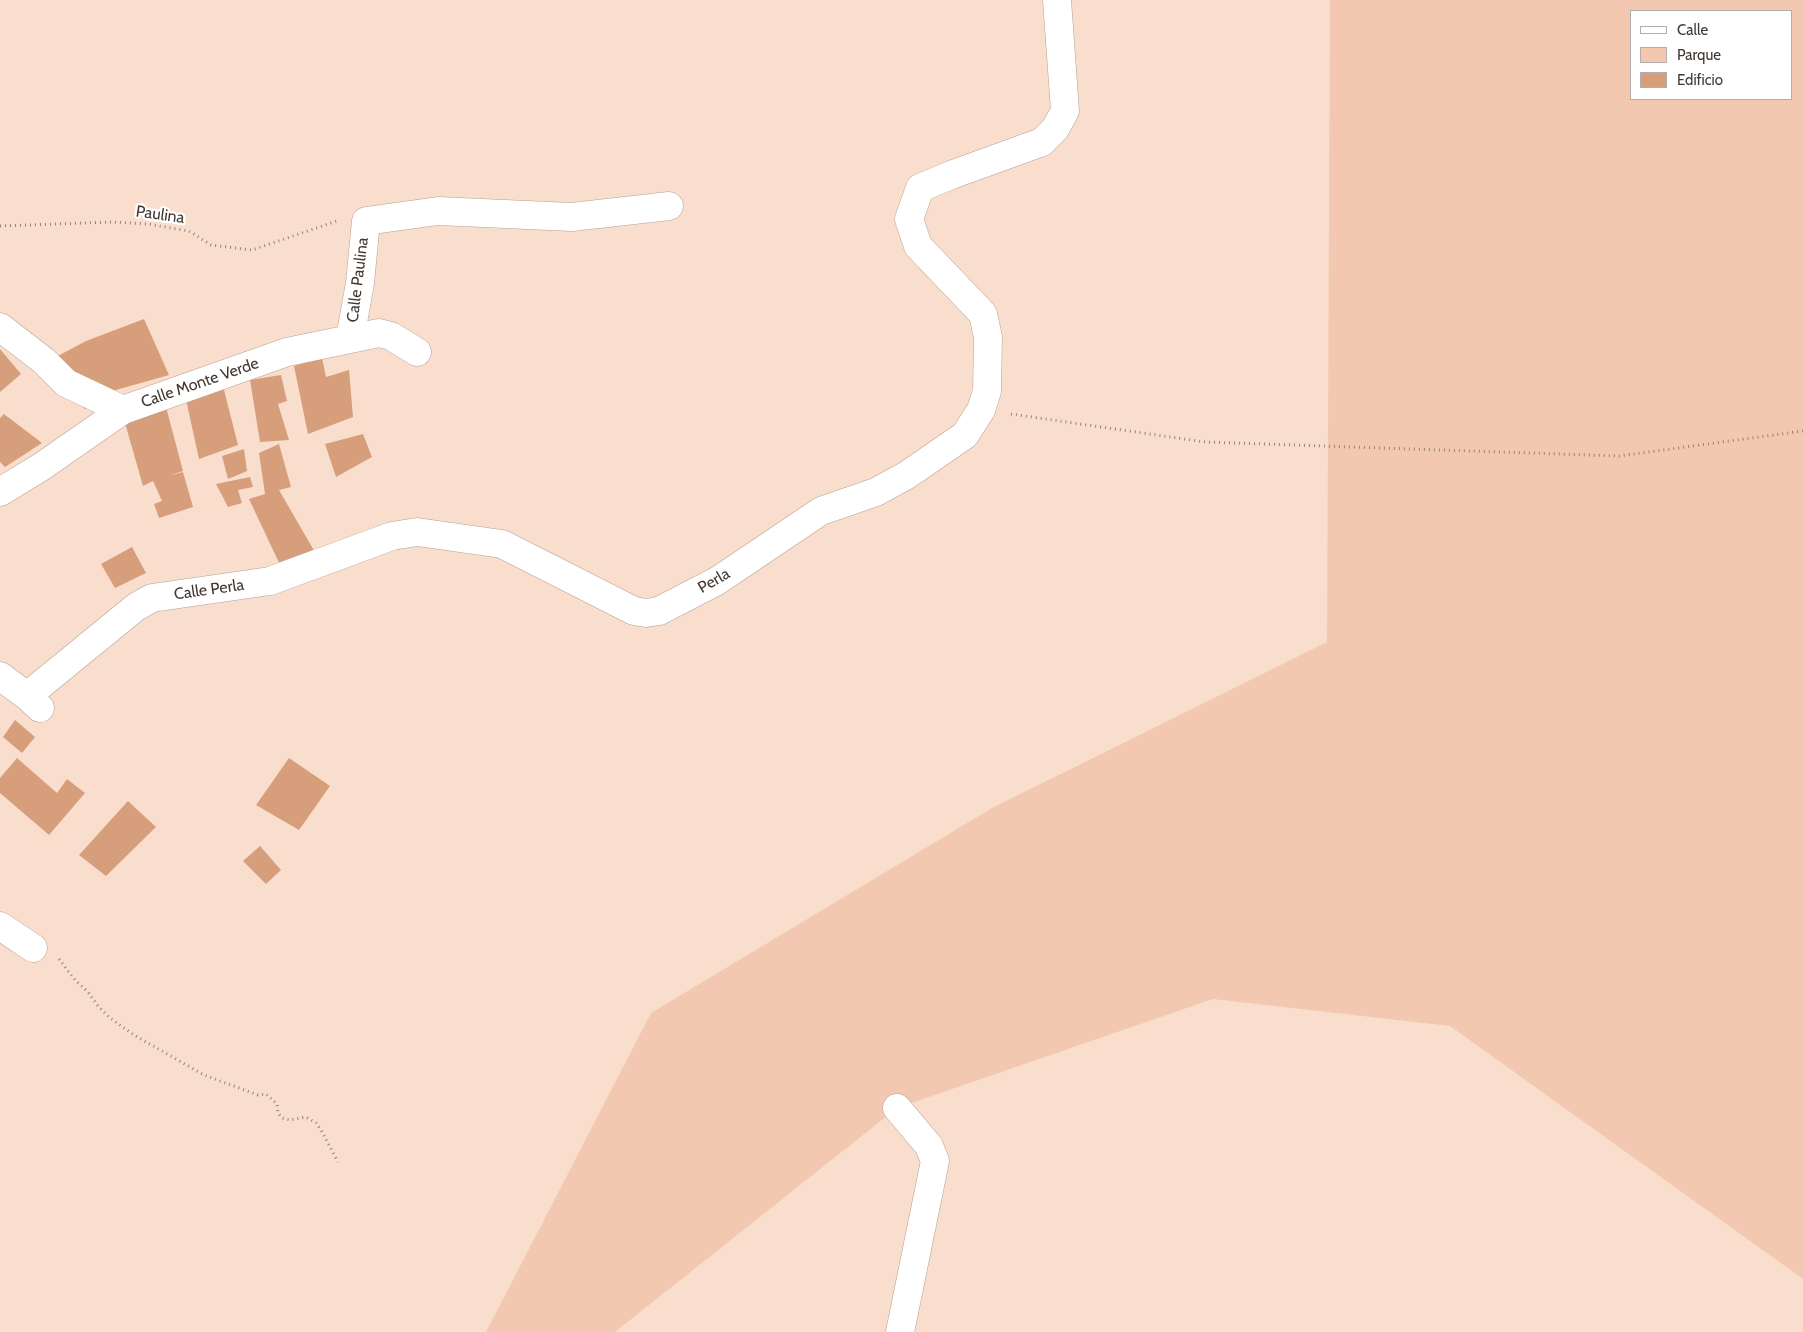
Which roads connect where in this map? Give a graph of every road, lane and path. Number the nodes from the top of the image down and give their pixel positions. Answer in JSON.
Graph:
{"nodes":[{"id":1,"x":1056,"y":0,"type":"edge"},
{"id":2,"x":669,"y":206,"type":"dead end"},
{"id":3,"x":366,"y":221,"type":"junction"},
{"id":4,"x":0,"y":226,"type":"edge"},
{"id":5,"x":0,"y":327,"type":"edge"},
{"id":6,"x":350,"y":339,"type":"junction"},
{"id":7,"x":417,"y":352,"type":"dead end"},
{"id":8,"x":123,"y":410,"type":"junction"},
{"id":9,"x":981,"y":410,"type":"junction"},
{"id":10,"x":1803,"y":431,"type":"edge"},
{"id":11,"x":0,"y":492,"type":"edge"},
{"id":12,"x":417,"y":532,"type":"joint"},
{"id":13,"x":0,"y":676,"type":"edge"},
{"id":14,"x":0,"y":926,"type":"edge"},
{"id":15,"x":33,"y":948,"type":"joint"},
{"id":16,"x":897,"y":1108,"type":"dead end"},
{"id":17,"x":338,"y":1162,"type":"dead end"},
{"id":18,"x":900,"y":1332,"type":"edge"}],
"edges":[{"from":1,"to":9,"type":"street","name":"Perla"},
{"from":2,"to":3,"type":"street"},
{"from":3,"to":4,"type":"path","name":"Paulina"},
{"from":3,"to":6,"type":"street","name":"Calle Paulina"},
{"from":5,"to":8,"type":"street"},
{"from":6,"to":7,"type":"street","name":"Calle Monte Verde"},
{"from":6,"to":8,"type":"street","name":"Calle Monte Verde"},
{"from":8,"to":11,"type":"street","name":"Calle Monte Verde"},
{"from":9,"to":10,"type":"path"},
{"from":9,"to":12,"type":"street","name":"Perla"},
{"from":12,"to":13,"type":"street","name":"Calle Perla"},
{"from":14,"to":15,"type":"street"},
{"from":15,"to":17,"type":"path"},
{"from":16,"to":18,"type":"street"}]}
